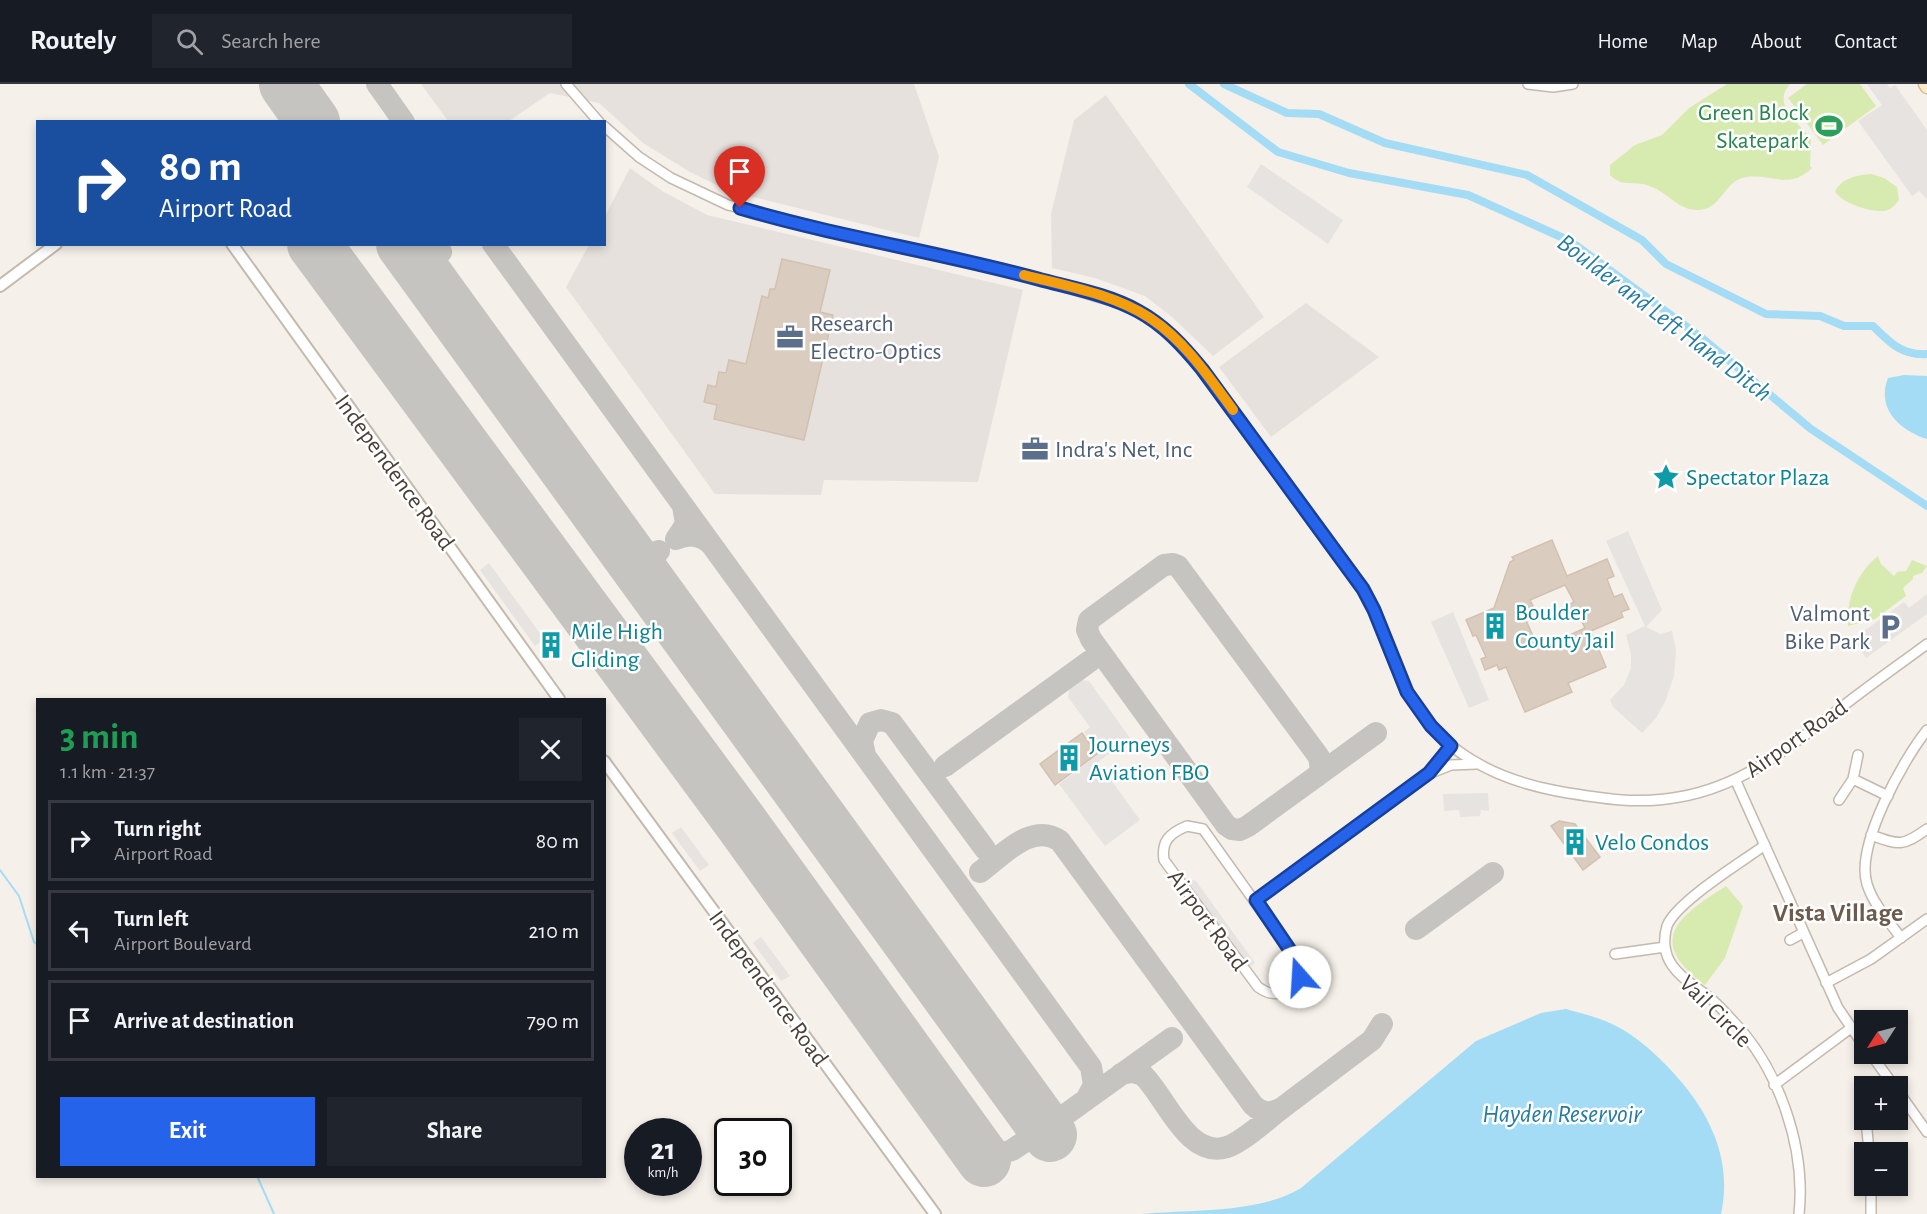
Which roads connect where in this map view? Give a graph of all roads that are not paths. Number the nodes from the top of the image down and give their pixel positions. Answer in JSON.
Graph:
{"nodes":[{"id":1,"x":566,"y":84,"type":"edge"},
{"id":2,"x":1528,"y":84,"type":"edge"},
{"id":3,"x":1573,"y":84,"type":"edge"},
{"id":4,"x":597,"y":120,"type":"edge"},
{"id":5,"x":606,"y":128,"type":"edge"},
{"id":6,"x":53,"y":246,"type":"edge"},
{"id":7,"x":233,"y":246,"type":"edge"},
{"id":8,"x":0,"y":285,"type":"edge"},
{"id":9,"x":1927,"y":644,"type":"edge"},
{"id":10,"x":558,"y":698,"type":"edge"},
{"id":11,"x":1927,"y":730,"type":"edge"},
{"id":12,"x":1451,"y":746,"type":"junction"},
{"id":13,"x":1858,"y":755,"type":"dead end"},
{"id":14,"x":606,"y":764,"type":"edge"},
{"id":15,"x":1476,"y":764,"type":"junction"},
{"id":16,"x":1429,"y":773,"type":"junction"},
{"id":17,"x":1735,"y":779,"type":"junction"},
{"id":18,"x":1854,"y":779,"type":"junction"},
{"id":19,"x":1888,"y":796,"type":"junction"},
{"id":20,"x":1839,"y":800,"type":"dead end"},
{"id":21,"x":1927,"y":829,"type":"edge"},
{"id":22,"x":1871,"y":835,"type":"junction"},
{"id":23,"x":1765,"y":845,"type":"junction"},
{"id":24,"x":1256,"y":900,"type":"junction"},
{"id":25,"x":1927,"y":919,"type":"edge"},
{"id":26,"x":1803,"y":933,"type":"junction"},
{"id":27,"x":1901,"y":938,"type":"junction"},
{"id":28,"x":1790,"y":940,"type":"dead end"},
{"id":29,"x":1665,"y":947,"type":"junction"},
{"id":30,"x":1615,"y":954,"type":"dead end"},
{"id":31,"x":1826,"y":983,"type":"junction"},
{"id":32,"x":1851,"y":1028,"type":"junction"},
{"id":33,"x":1854,"y":1032,"type":"edge"},
{"id":34,"x":1774,"y":1084,"type":"junction"},
{"id":35,"x":1908,"y":1105,"type":"edge"},
{"id":36,"x":1927,"y":1132,"type":"edge"},
{"id":37,"x":1871,"y":1196,"type":"edge"},
{"id":38,"x":935,"y":1214,"type":"edge"},
{"id":39,"x":1798,"y":1214,"type":"edge"},
{"id":40,"x":1871,"y":1214,"type":"edge"}],
"edges":[{"from":1,"to":4,"type":"street"},
{"from":2,"to":3,"type":"street"},
{"from":5,"to":12,"type":"street"},
{"from":6,"to":8,"type":"street"},
{"from":7,"to":10,"type":"street","name":"Independence Road"},
{"from":9,"to":17,"type":"street","name":"Airport Road"},
{"from":11,"to":19,"type":"street"},
{"from":12,"to":15,"type":"street","name":"Airport Road"},
{"from":12,"to":16,"type":"street","name":"Airport Road"},
{"from":13,"to":18,"type":"street"},
{"from":14,"to":38,"type":"street","name":"Independence Road"},
{"from":15,"to":16,"type":"street","name":"Airport Road"},
{"from":15,"to":17,"type":"street","name":"Airport Road"},
{"from":16,"to":24,"type":"street","name":"Airport Road"},
{"from":17,"to":23,"type":"street"},
{"from":18,"to":19,"type":"street"},
{"from":18,"to":20,"type":"street"},
{"from":19,"to":22,"type":"street"},
{"from":21,"to":22,"type":"street"},
{"from":22,"to":27,"type":"street"},
{"from":23,"to":26,"type":"street"},
{"from":23,"to":29,"type":"street","name":"Vail Circle"},
{"from":24,"to":24,"type":"street","name":"Airport Road"},
{"from":25,"to":27,"type":"street"},
{"from":26,"to":28,"type":"street"},
{"from":26,"to":31,"type":"street"},
{"from":27,"to":31,"type":"street"},
{"from":29,"to":30,"type":"street","name":"Vail Circle"},
{"from":29,"to":34,"type":"street","name":"Vail Circle"},
{"from":31,"to":32,"type":"street"},
{"from":32,"to":33,"type":"street"},
{"from":32,"to":34,"type":"street"},
{"from":34,"to":39,"type":"street","name":"Vail Circle"},
{"from":35,"to":36,"type":"street"},
{"from":37,"to":40,"type":"street"}]}
